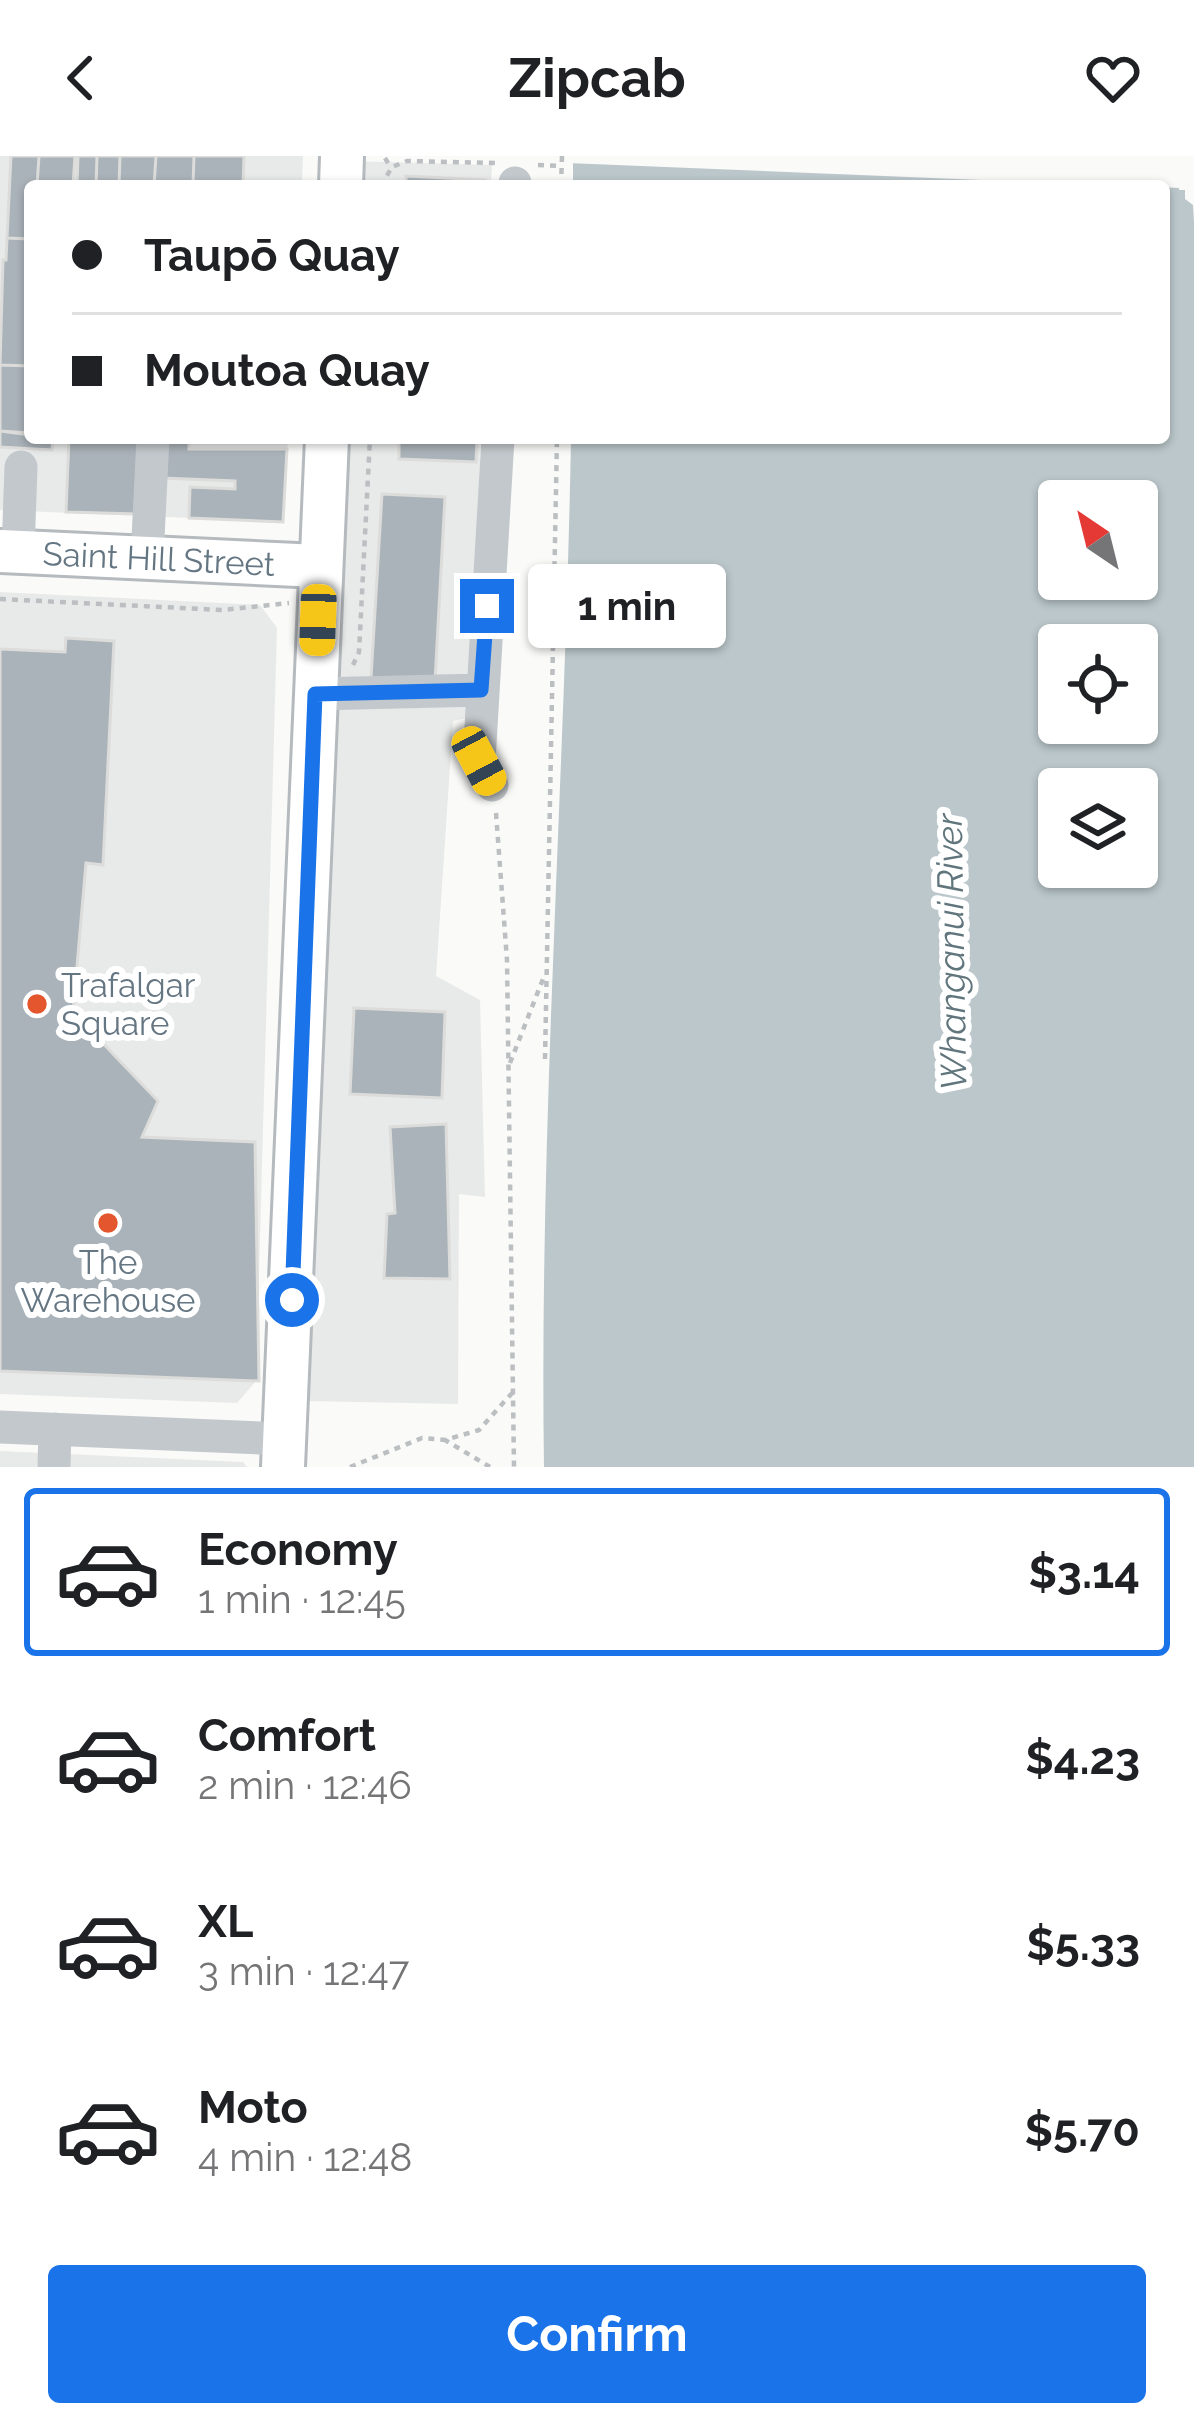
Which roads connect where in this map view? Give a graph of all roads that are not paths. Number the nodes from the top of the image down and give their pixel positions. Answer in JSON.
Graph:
{"nodes":[{"id":1,"x":373,"y":157,"type":"edge"},
{"id":2,"x":347,"y":180,"type":"edge"},
{"id":3,"x":153,"y":444,"type":"edge"},
{"id":4,"x":327,"y":444,"type":"edge"},
{"id":5,"x":498,"y":444,"type":"edge"},
{"id":6,"x":21,"y":467,"type":"dead end"},
{"id":7,"x":9,"y":552,"type":"edge"},
{"id":8,"x":147,"y":558,"type":"junction"},
{"id":9,"x":320,"y":566,"type":"junction"},
{"id":10,"x":481,"y":690,"type":"junction"},
{"id":11,"x":315,"y":694,"type":"junction"},
{"id":12,"x":491,"y":785,"type":"road end"},
{"id":13,"x":0,"y":1427,"type":"edge"},
{"id":14,"x":55,"y":1429,"type":"junction"},
{"id":15,"x":284,"y":1453,"type":"edge"},
{"id":16,"x":54,"y":1467,"type":"edge"}],
"edges":[{"from":1,"to":2,"type":"main road"},
{"from":3,"to":8,"type":"street"},
{"from":4,"to":9,"type":"main road"},
{"from":5,"to":10,"type":"street"},
{"from":6,"to":7,"type":"street"},
{"from":7,"to":8,"type":"main road","name":"Saint Hill Street"},
{"from":8,"to":9,"type":"main road","name":"Saint Hill Street"},
{"from":9,"to":11,"type":"main road"},
{"from":10,"to":11,"type":"street"},
{"from":10,"to":12,"type":"street"},
{"from":11,"to":15,"type":"main road"},
{"from":13,"to":14,"type":"street"},
{"from":14,"to":15,"type":"street"},
{"from":14,"to":16,"type":"street"}]}
